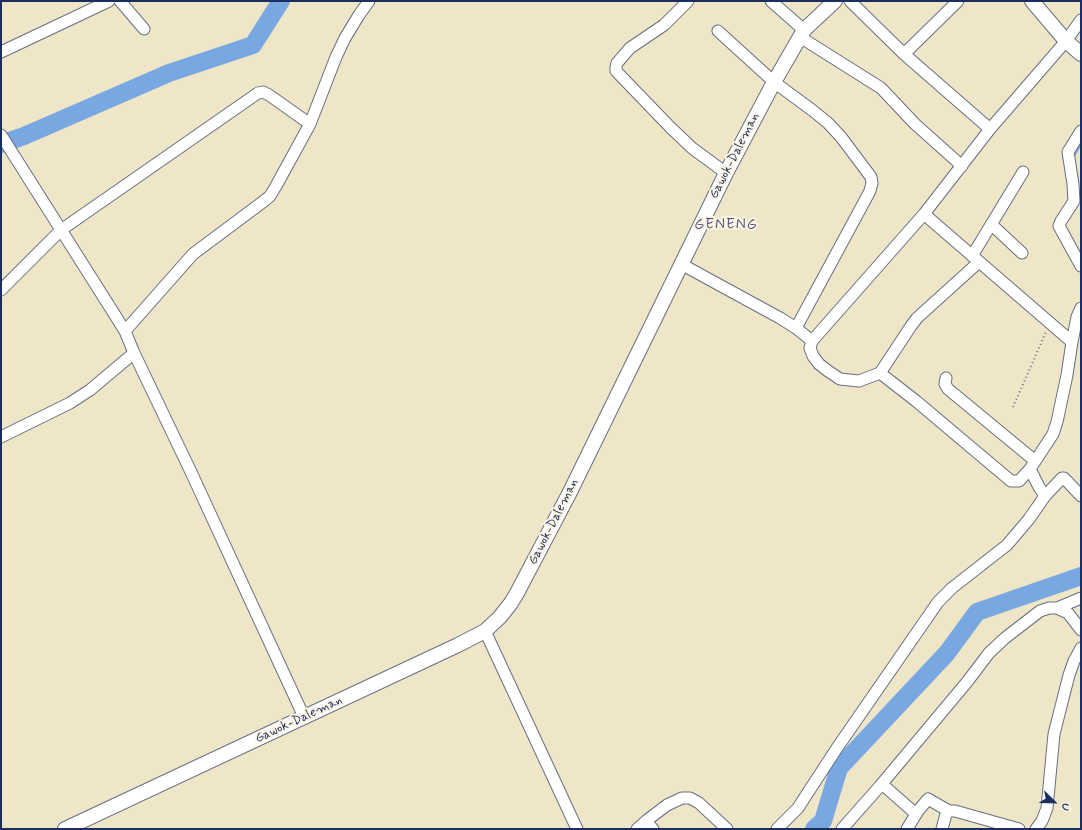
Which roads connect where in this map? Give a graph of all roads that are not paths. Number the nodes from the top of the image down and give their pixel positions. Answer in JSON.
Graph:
{"nodes":[{"id":1,"x":110,"y":1,"type":"edge"},
{"id":2,"x":120,"y":1,"type":"edge"},
{"id":3,"x":369,"y":1,"type":"edge"},
{"id":4,"x":688,"y":1,"type":"edge"},
{"id":5,"x":771,"y":1,"type":"edge"},
{"id":6,"x":835,"y":1,"type":"edge"},
{"id":7,"x":850,"y":1,"type":"edge"},
{"id":8,"x":958,"y":1,"type":"edge"},
{"id":9,"x":1032,"y":1,"type":"edge"},
{"id":10,"x":1081,"y":20,"type":"edge"},
{"id":11,"x":144,"y":29,"type":"dead end"},
{"id":12,"x":718,"y":31,"type":"dead end"},
{"id":13,"x":802,"y":33,"type":"junction"},
{"id":14,"x":1066,"y":41,"type":"junction"},
{"id":15,"x":1,"y":52,"type":"edge"},
{"id":16,"x":904,"y":54,"type":"junction"},
{"id":17,"x":1081,"y":54,"type":"edge"},
{"id":18,"x":774,"y":82,"type":"junction"},
{"id":19,"x":310,"y":124,"type":"junction"},
{"id":20,"x":990,"y":129,"type":"junction"},
{"id":21,"x":1081,"y":131,"type":"edge"},
{"id":22,"x":1,"y":135,"type":"edge"},
{"id":23,"x":962,"y":166,"type":"junction"},
{"id":24,"x":1023,"y":172,"type":"dead end"},
{"id":25,"x":726,"y":173,"type":"junction"},
{"id":26,"x":924,"y":214,"type":"junction"},
{"id":27,"x":992,"y":225,"type":"junction"},
{"id":28,"x":61,"y":230,"type":"junction"},
{"id":29,"x":1022,"y":253,"type":"dead end"},
{"id":30,"x":975,"y":259,"type":"junction"},
{"id":31,"x":681,"y":264,"type":"junction"},
{"id":32,"x":1081,"y":266,"type":"edge"},
{"id":33,"x":1,"y":290,"type":"edge"},
{"id":34,"x":1081,"y":308,"type":"edge"},
{"id":35,"x":796,"y":328,"type":"junction"},
{"id":36,"x":125,"y":331,"type":"junction"},
{"id":37,"x":812,"y":341,"type":"junction"},
{"id":38,"x":1072,"y":342,"type":"junction"},
{"id":39,"x":134,"y":353,"type":"junction"},
{"id":40,"x":880,"y":374,"type":"junction"},
{"id":41,"x":946,"y":378,"type":"dead end"},
{"id":42,"x":1,"y":437,"type":"edge"},
{"id":43,"x":1032,"y":464,"type":"junction"},
{"id":44,"x":1042,"y":492,"type":"junction"},
{"id":45,"x":1081,"y":496,"type":"edge"},
{"id":46,"x":1081,"y":598,"type":"edge"},
{"id":47,"x":1057,"y":608,"type":"junction"},
{"id":48,"x":1081,"y":630,"type":"edge"},
{"id":49,"x":485,"y":631,"type":"junction"},
{"id":50,"x":1081,"y":648,"type":"edge"},
{"id":51,"x":304,"y":717,"type":"junction"},
{"id":52,"x":882,"y":784,"type":"junction"},
{"id":53,"x":949,"y":812,"type":"junction"},
{"id":54,"x":916,"y":814,"type":"junction"},
{"id":55,"x":649,"y":825,"type":"edge"},
{"id":56,"x":65,"y":829,"type":"edge"},
{"id":57,"x":577,"y":829,"type":"edge"},
{"id":58,"x":637,"y":829,"type":"edge"},
{"id":59,"x":727,"y":829,"type":"edge"},
{"id":60,"x":777,"y":829,"type":"edge"},
{"id":61,"x":842,"y":829,"type":"edge"},
{"id":62,"x":907,"y":829,"type":"edge"},
{"id":63,"x":942,"y":829,"type":"edge"},
{"id":64,"x":1018,"y":829,"type":"edge"},
{"id":65,"x":1036,"y":829,"type":"edge"}],
"edges":[{"from":1,"to":15,"type":"street"},
{"from":2,"to":11,"type":"street"},
{"from":3,"to":19,"type":"street"},
{"from":4,"to":25,"type":"street"},
{"from":5,"to":13,"type":"street"},
{"from":6,"to":13,"type":"street","name":"Gawok-Daleman"},
{"from":7,"to":16,"type":"street"},
{"from":8,"to":16,"type":"street"},
{"from":9,"to":14,"type":"street"},
{"from":10,"to":14,"type":"street"},
{"from":12,"to":18,"type":"street"},
{"from":13,"to":18,"type":"street","name":"Gawok-Daleman"},
{"from":13,"to":23,"type":"street"},
{"from":14,"to":17,"type":"street"},
{"from":14,"to":20,"type":"street"},
{"from":16,"to":20,"type":"street"},
{"from":18,"to":25,"type":"street","name":"Gawok-Daleman"},
{"from":18,"to":35,"type":"street"},
{"from":19,"to":28,"type":"street"},
{"from":19,"to":36,"type":"street"},
{"from":20,"to":23,"type":"street"},
{"from":21,"to":32,"type":"street"},
{"from":22,"to":28,"type":"street"},
{"from":23,"to":26,"type":"street"},
{"from":24,"to":27,"type":"street"},
{"from":25,"to":31,"type":"street","name":"Gawok-Daleman"},
{"from":26,"to":30,"type":"street"},
{"from":26,"to":37,"type":"street"},
{"from":27,"to":29,"type":"street"},
{"from":27,"to":30,"type":"street"},
{"from":28,"to":33,"type":"street"},
{"from":28,"to":36,"type":"street"},
{"from":30,"to":38,"type":"street"},
{"from":30,"to":40,"type":"street"},
{"from":31,"to":35,"type":"street"},
{"from":31,"to":49,"type":"street","name":"Gawok-Daleman"},
{"from":34,"to":38,"type":"street"},
{"from":35,"to":37,"type":"street"},
{"from":36,"to":39,"type":"street"},
{"from":37,"to":40,"type":"street"},
{"from":38,"to":43,"type":"street"},
{"from":39,"to":42,"type":"street"},
{"from":39,"to":51,"type":"street"},
{"from":40,"to":43,"type":"street"},
{"from":41,"to":43,"type":"street"},
{"from":43,"to":44,"type":"street"},
{"from":44,"to":45,"type":"street"},
{"from":44,"to":60,"type":"street"},
{"from":46,"to":47,"type":"street"},
{"from":47,"to":48,"type":"street"},
{"from":47,"to":52,"type":"street"},
{"from":49,"to":51,"type":"street","name":"Gawok-Daleman"},
{"from":49,"to":57,"type":"street"},
{"from":50,"to":65,"type":"street"},
{"from":51,"to":56,"type":"street","name":"Gawok-Daleman"},
{"from":52,"to":54,"type":"street"},
{"from":52,"to":61,"type":"street"},
{"from":53,"to":54,"type":"street"},
{"from":53,"to":63,"type":"street"},
{"from":53,"to":64,"type":"street"},
{"from":54,"to":62,"type":"street"},
{"from":55,"to":58,"type":"street"},
{"from":55,"to":59,"type":"street"}]}
